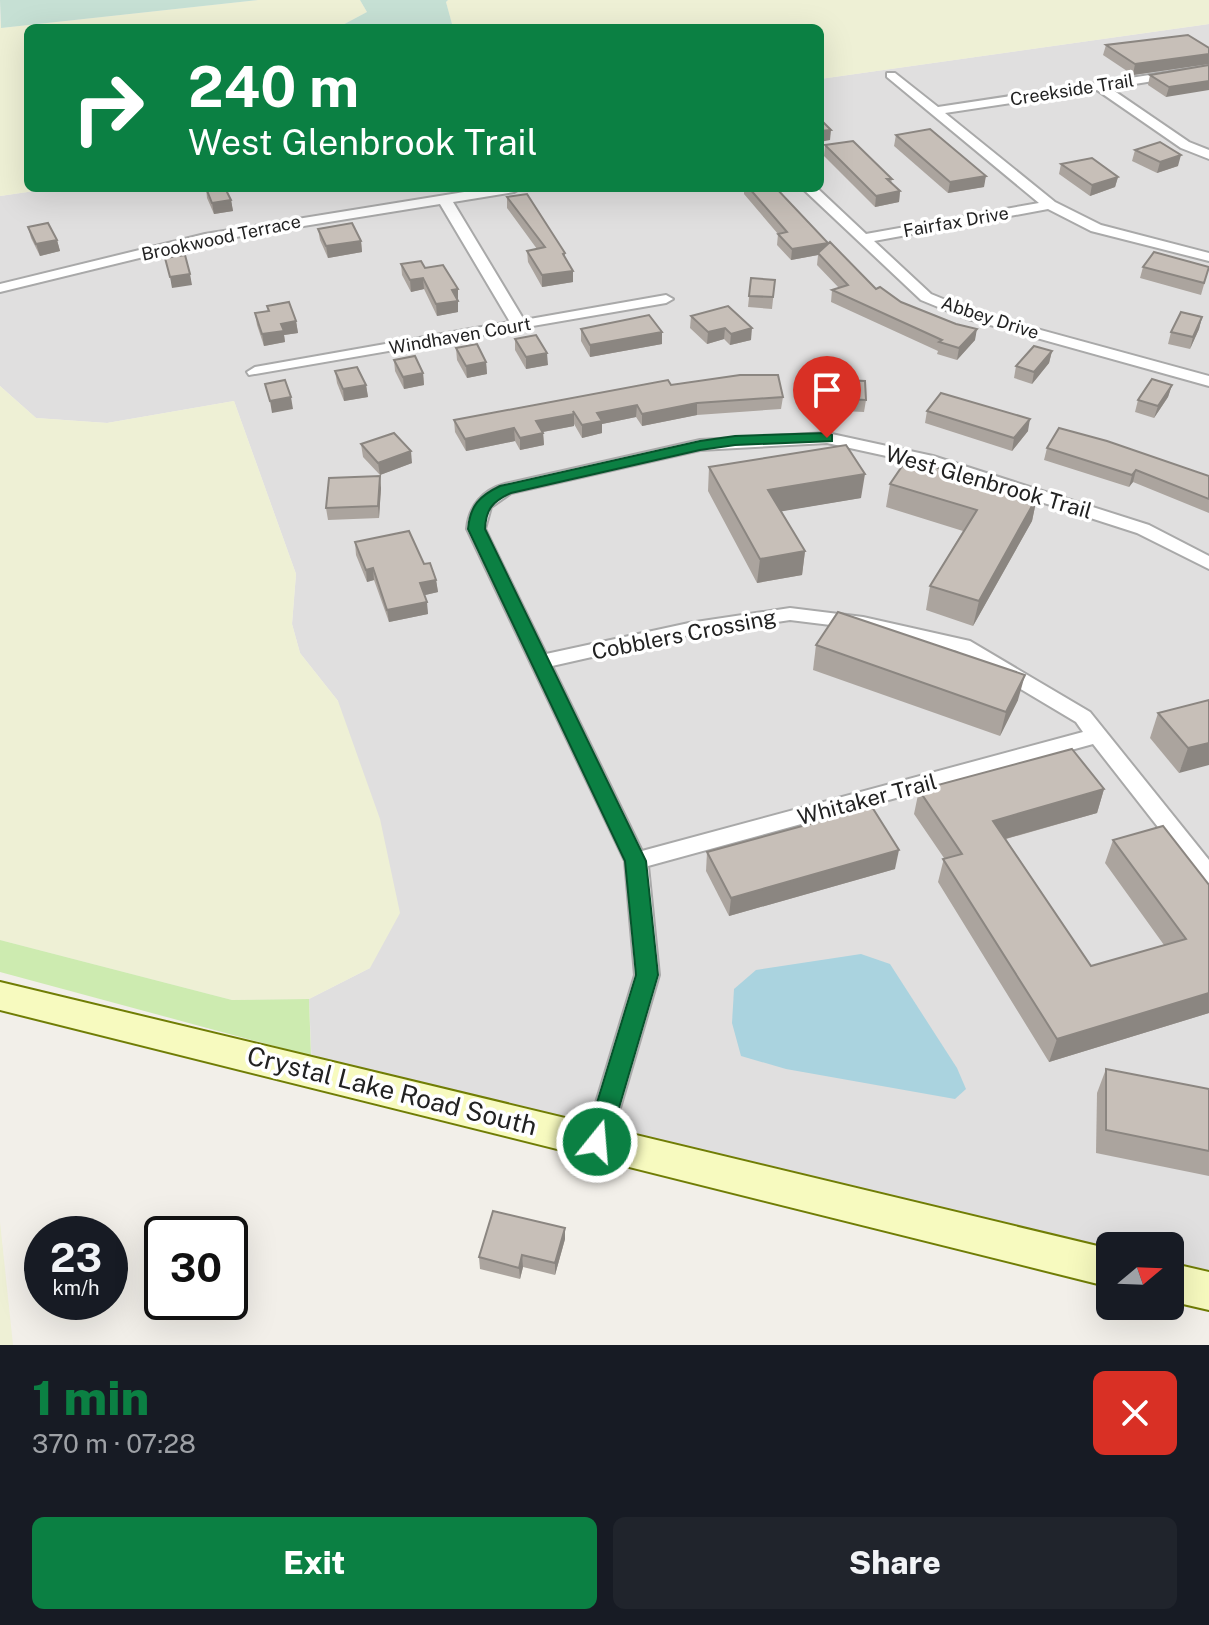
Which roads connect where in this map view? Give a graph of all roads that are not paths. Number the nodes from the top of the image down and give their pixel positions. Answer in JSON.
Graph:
{"nodes":[{"id":1,"x":1209,"y":69,"type":"edge"},
{"id":2,"x":891,"y":75,"type":"dead end"},
{"id":3,"x":1100,"y":86,"type":"junction"},
{"id":4,"x":935,"y":111,"type":"junction"},
{"id":5,"x":1209,"y":155,"type":"edge"},
{"id":6,"x":489,"y":192,"type":"edge"},
{"id":7,"x":813,"y":192,"type":"edge"},
{"id":8,"x":444,"y":199,"type":"junction"},
{"id":9,"x":1050,"y":205,"type":"junction"},
{"id":10,"x":862,"y":239,"type":"junction"},
{"id":11,"x":1209,"y":257,"type":"edge"},
{"id":12,"x":0,"y":288,"type":"edge"},
{"id":13,"x":666,"y":299,"type":"dead end"},
{"id":14,"x":520,"y":326,"type":"junction"},
{"id":15,"x":255,"y":372,"type":"dead end"},
{"id":16,"x":1209,"y":381,"type":"edge"},
{"id":17,"x":1209,"y":563,"type":"edge"},
{"id":18,"x":541,"y":662,"type":"junction"},
{"id":19,"x":1098,"y":735,"type":"junction"},
{"id":20,"x":636,"y":861,"type":"junction"},
{"id":21,"x":1209,"y":876,"type":"edge"},
{"id":22,"x":0,"y":996,"type":"edge"},
{"id":23,"x":597,"y":1142,"type":"junction"},
{"id":24,"x":1096,"y":1265,"type":"edge"},
{"id":25,"x":1184,"y":1285,"type":"edge"},
{"id":26,"x":1209,"y":1291,"type":"edge"}],
"edges":[{"from":1,"to":3,"type":"street","name":"Creekside Trail"},
{"from":2,"to":4,"type":"street"},
{"from":3,"to":4,"type":"street","name":"Creekside Trail"},
{"from":3,"to":5,"type":"street"},
{"from":4,"to":9,"type":"street"},
{"from":6,"to":8,"type":"street","name":"Brookwood Terrace"},
{"from":7,"to":10,"type":"street","name":"Abbey Drive"},
{"from":8,"to":12,"type":"street","name":"Brookwood Terrace"},
{"from":8,"to":14,"type":"street"},
{"from":9,"to":10,"type":"street","name":"Fairfax Drive"},
{"from":9,"to":11,"type":"street"},
{"from":10,"to":16,"type":"street","name":"Abbey Drive"},
{"from":13,"to":14,"type":"street","name":"Windhaven Court"},
{"from":14,"to":15,"type":"street","name":"Windhaven Court"},
{"from":17,"to":18,"type":"street","name":"West Glenbrook Trail"},
{"from":18,"to":19,"type":"street","name":"Cobblers Crossing"},
{"from":18,"to":20,"type":"street"},
{"from":19,"to":20,"type":"street","name":"Whitaker Trail"},
{"from":19,"to":21,"type":"street","name":"Cobblers Crossing"},
{"from":20,"to":23,"type":"street"},
{"from":22,"to":23,"type":"street","name":"Crystal Lake Road South"},
{"from":23,"to":24,"type":"street","name":"Crystal Lake Road South"},
{"from":25,"to":26,"type":"street"}]}
